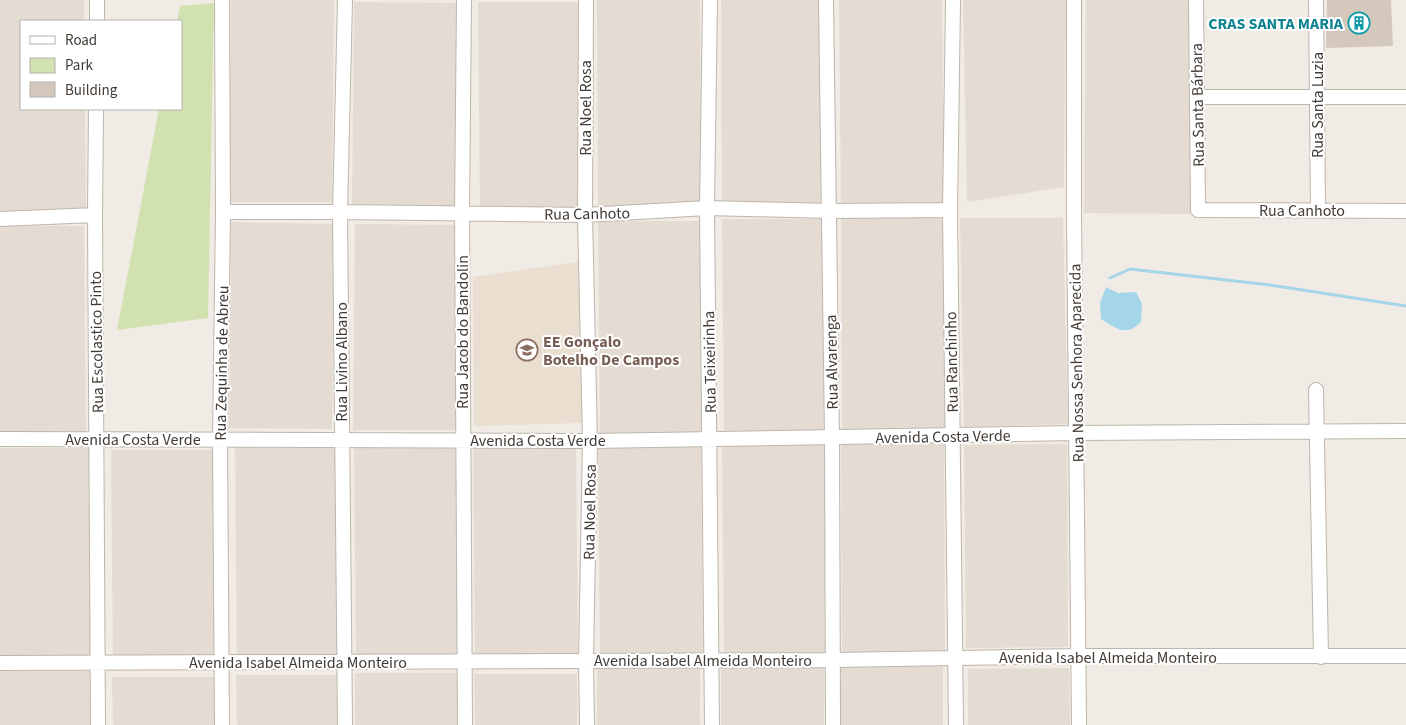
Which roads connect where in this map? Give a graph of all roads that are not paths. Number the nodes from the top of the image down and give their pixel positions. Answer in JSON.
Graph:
{"nodes":[{"id":1,"x":97,"y":0,"type":"edge"},
{"id":2,"x":222,"y":0,"type":"edge"},
{"id":3,"x":345,"y":0,"type":"edge"},
{"id":4,"x":464,"y":0,"type":"edge"},
{"id":5,"x":586,"y":0,"type":"edge"},
{"id":6,"x":710,"y":0,"type":"edge"},
{"id":7,"x":826,"y":0,"type":"edge"},
{"id":8,"x":953,"y":0,"type":"edge"},
{"id":9,"x":1074,"y":0,"type":"edge"},
{"id":10,"x":1196,"y":0,"type":"edge"},
{"id":11,"x":1316,"y":0,"type":"edge"},
{"id":12,"x":97,"y":20,"type":"edge"},
{"id":13,"x":1198,"y":97,"type":"junction"},
{"id":14,"x":1317,"y":97,"type":"junction"},
{"id":15,"x":1406,"y":97,"type":"edge"},
{"id":16,"x":96,"y":110,"type":"edge"},
{"id":17,"x":707,"y":208,"type":"junction"},
{"id":18,"x":950,"y":210,"type":"junction"},
{"id":19,"x":1198,"y":210,"type":"joint"},
{"id":20,"x":1318,"y":210,"type":"junction"},
{"id":21,"x":828,"y":211,"type":"junction"},
{"id":22,"x":1406,"y":211,"type":"edge"},
{"id":23,"x":224,"y":212,"type":"junction"},
{"id":24,"x":340,"y":212,"type":"junction"},
{"id":25,"x":462,"y":213,"type":"junction"},
{"id":26,"x":95,"y":215,"type":"junction"},
{"id":27,"x":585,"y":215,"type":"junction"},
{"id":28,"x":0,"y":219,"type":"edge"},
{"id":29,"x":1316,"y":390,"type":"dead end"},
{"id":30,"x":1406,"y":431,"type":"edge"},
{"id":31,"x":1317,"y":432,"type":"junction"},
{"id":32,"x":1077,"y":433,"type":"junction"},
{"id":33,"x":952,"y":436,"type":"junction"},
{"id":34,"x":832,"y":437,"type":"junction"},
{"id":35,"x":710,"y":438,"type":"junction"},
{"id":36,"x":0,"y":439,"type":"edge"},
{"id":37,"x":97,"y":439,"type":"junction"},
{"id":38,"x":220,"y":440,"type":"junction"},
{"id":39,"x":342,"y":440,"type":"junction"},
{"id":40,"x":463,"y":440,"type":"junction"},
{"id":41,"x":590,"y":441,"type":"junction"},
{"id":42,"x":1078,"y":656,"type":"junction"},
{"id":43,"x":1406,"y":656,"type":"edge"},
{"id":44,"x":1321,"y":657,"type":"junction"},
{"id":45,"x":955,"y":658,"type":"junction"},
{"id":46,"x":712,"y":660,"type":"junction"},
{"id":47,"x":832,"y":660,"type":"junction"},
{"id":48,"x":464,"y":661,"type":"junction"},
{"id":49,"x":586,"y":661,"type":"junction"},
{"id":50,"x":0,"y":662,"type":"edge"},
{"id":51,"x":97,"y":662,"type":"junction"},
{"id":52,"x":222,"y":662,"type":"junction"},
{"id":53,"x":344,"y":662,"type":"junction"},
{"id":54,"x":98,"y":725,"type":"edge"},
{"id":55,"x":222,"y":725,"type":"edge"},
{"id":56,"x":345,"y":725,"type":"edge"},
{"id":57,"x":465,"y":725,"type":"edge"},
{"id":58,"x":587,"y":725,"type":"edge"},
{"id":59,"x":712,"y":725,"type":"edge"},
{"id":60,"x":833,"y":725,"type":"edge"},
{"id":61,"x":956,"y":725,"type":"edge"},
{"id":62,"x":1079,"y":725,"type":"edge"}],
"edges":[{"from":1,"to":12,"type":"street"},
{"from":2,"to":23,"type":"street","name":"Rua Zequinha de Abreu"},
{"from":3,"to":24,"type":"street","name":"Rua Livino Albano"},
{"from":4,"to":25,"type":"street","name":"Rua Jacob do Bandolin"},
{"from":5,"to":27,"type":"street","name":"Rua Noel Rosa"},
{"from":6,"to":17,"type":"street","name":"Rua Teixeirinha"},
{"from":7,"to":21,"type":"street","name":"Rua Alvarenga"},
{"from":8,"to":18,"type":"street","name":"Rua Ranchinho"},
{"from":9,"to":32,"type":"street","name":"Rua Nossa Senhora Aparecida"},
{"from":10,"to":13,"type":"street","name":"Rua Santa Bárbara"},
{"from":11,"to":14,"type":"street","name":"Rua Santa Luzia"},
{"from":13,"to":14,"type":"street"},
{"from":13,"to":19,"type":"street","name":"Rua Santa Bárbara"},
{"from":14,"to":15,"type":"street"},
{"from":14,"to":20,"type":"street","name":"Rua Santa Luzia"},
{"from":16,"to":26,"type":"street","name":"Rua Escolastico Pinto"},
{"from":17,"to":21,"type":"street","name":"Rua Canhoto"},
{"from":17,"to":27,"type":"street","name":"Rua Canhoto"},
{"from":17,"to":35,"type":"street","name":"Rua Teixeirinha"},
{"from":18,"to":21,"type":"street","name":"Rua Canhoto"},
{"from":18,"to":33,"type":"street","name":"Rua Ranchinho"},
{"from":19,"to":20,"type":"street","name":"Rua Canhoto"},
{"from":20,"to":22,"type":"street","name":"Rua Canhoto"},
{"from":21,"to":34,"type":"street","name":"Rua Alvarenga"},
{"from":23,"to":24,"type":"street","name":"Rua Canhoto"},
{"from":23,"to":38,"type":"street","name":"Rua Zequinha de Abreu"},
{"from":24,"to":25,"type":"street","name":"Rua Canhoto"},
{"from":24,"to":39,"type":"street","name":"Rua Livino Albano"},
{"from":25,"to":27,"type":"street","name":"Rua Canhoto"},
{"from":25,"to":40,"type":"street","name":"Rua Jacob do Bandolin"},
{"from":26,"to":28,"type":"street"},
{"from":26,"to":37,"type":"street","name":"Rua Escolastico Pinto"},
{"from":27,"to":41,"type":"street","name":"Rua Noel Rosa"},
{"from":29,"to":31,"type":"street"},
{"from":30,"to":31,"type":"street","name":"Avenida Costa Verde"},
{"from":31,"to":32,"type":"street","name":"Avenida Costa Verde"},
{"from":31,"to":44,"type":"street"},
{"from":32,"to":33,"type":"street","name":"Avenida Costa Verde"},
{"from":32,"to":42,"type":"street","name":"Rua Nossa Senhora Aparecida"},
{"from":33,"to":34,"type":"street","name":"Avenida Costa Verde"},
{"from":33,"to":45,"type":"street","name":"Rua Ranchinho"},
{"from":34,"to":35,"type":"street","name":"Avenida Costa Verde"},
{"from":34,"to":47,"type":"street","name":"Rua Alvarenga"},
{"from":35,"to":41,"type":"street","name":"Avenida Costa Verde"},
{"from":35,"to":46,"type":"street","name":"Rua Teixeirinha"},
{"from":36,"to":37,"type":"street","name":"Avenida Costa Verde"},
{"from":37,"to":38,"type":"street","name":"Avenida Costa Verde"},
{"from":37,"to":51,"type":"street","name":"Rua Escolastico Pinto"},
{"from":38,"to":39,"type":"street","name":"Avenida Costa Verde"},
{"from":38,"to":52,"type":"street","name":"Rua Zequinha de Abreu"},
{"from":39,"to":40,"type":"street","name":"Avenida Costa Verde"},
{"from":39,"to":53,"type":"street","name":"Rua Livino Albano"},
{"from":40,"to":41,"type":"street","name":"Avenida Costa Verde"},
{"from":40,"to":48,"type":"street","name":"Rua Jacob do Bandolin"},
{"from":41,"to":49,"type":"street","name":"Rua Noel Rosa"},
{"from":42,"to":44,"type":"street","name":"Avenida Isabel Almeida Monteiro"},
{"from":42,"to":45,"type":"street","name":"Avenida Isabel Almeida Monteiro"},
{"from":42,"to":62,"type":"street","name":"Rua Nossa Senhora Aparecida"},
{"from":43,"to":44,"type":"street","name":"Avenida Isabel Almeida Monteiro"},
{"from":45,"to":47,"type":"street","name":"Avenida Isabel Almeida Monteiro"},
{"from":45,"to":61,"type":"street","name":"Rua Ranchinho"},
{"from":46,"to":47,"type":"street","name":"Avenida Isabel Almeida Monteiro"},
{"from":46,"to":49,"type":"street","name":"Avenida Isabel Almeida Monteiro"},
{"from":46,"to":59,"type":"street","name":"Rua Teixeirinha"},
{"from":47,"to":60,"type":"street","name":"Rua Alvarenga"},
{"from":48,"to":49,"type":"street","name":"Avenida Isabel Almeida Monteiro"},
{"from":48,"to":53,"type":"street","name":"Avenida Isabel Almeida Monteiro"},
{"from":48,"to":57,"type":"street","name":"Rua Jacob do Bandolin"},
{"from":49,"to":58,"type":"street","name":"Rua Noel Rosa"},
{"from":50,"to":51,"type":"street","name":"Avenida Isabel Almeida Monteiro"},
{"from":51,"to":52,"type":"street","name":"Avenida Isabel Almeida Monteiro"},
{"from":51,"to":54,"type":"street","name":"Rua Escolastico Pinto"},
{"from":52,"to":53,"type":"street","name":"Avenida Isabel Almeida Monteiro"},
{"from":52,"to":55,"type":"street","name":"Rua Zequinha de Abreu"},
{"from":53,"to":56,"type":"street","name":"Rua Livino Albano"}]}
